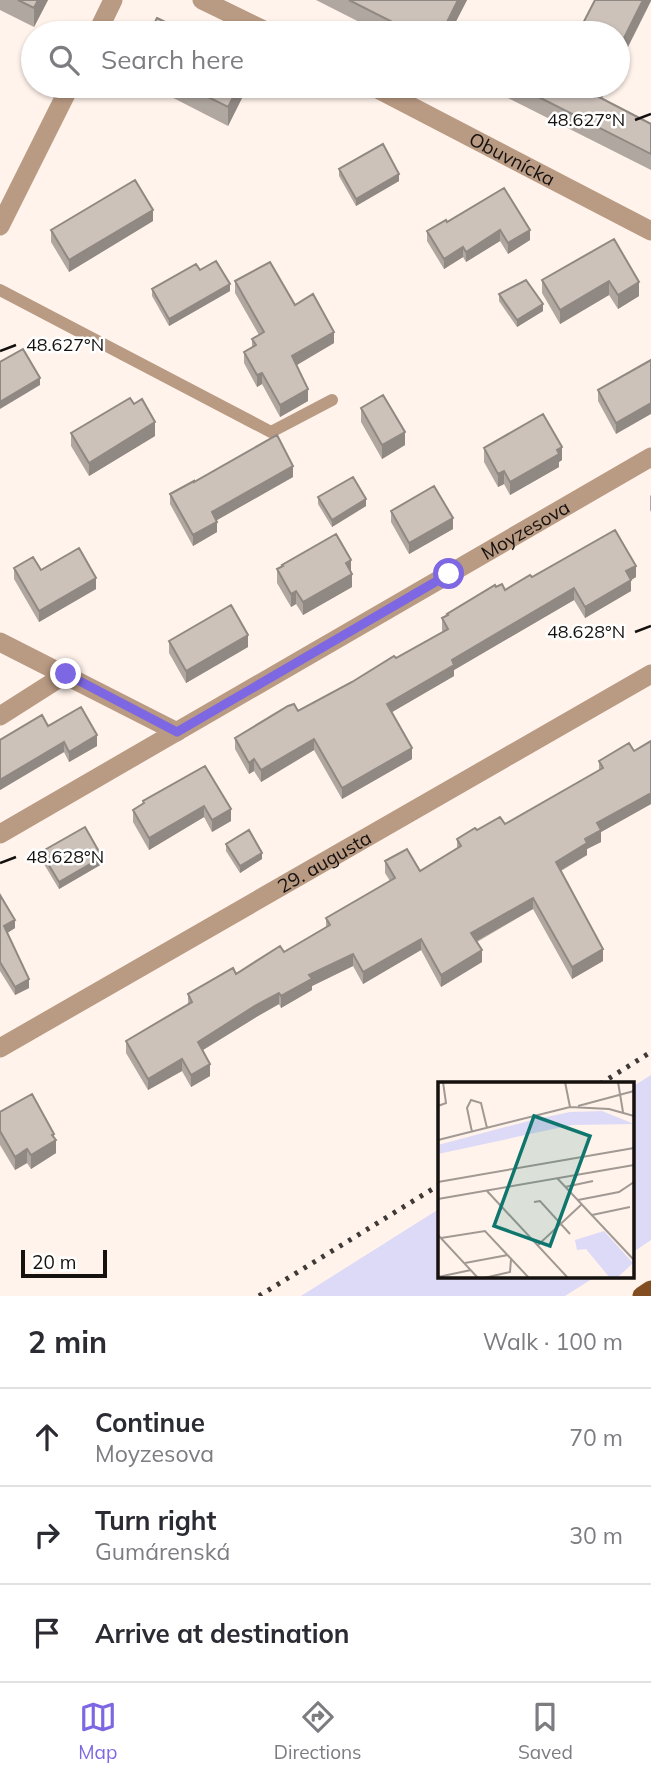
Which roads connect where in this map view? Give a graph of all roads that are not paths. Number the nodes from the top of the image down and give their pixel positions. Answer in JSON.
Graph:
{"nodes":[{"id":1,"x":113,"y":0,"type":"edge"},
{"id":2,"x":202,"y":0,"type":"edge"},
{"id":3,"x":103,"y":21,"type":"edge"},
{"id":4,"x":245,"y":21,"type":"edge"},
{"id":5,"x":64,"y":98,"type":"edge"},
{"id":6,"x":395,"y":98,"type":"edge"},
{"id":7,"x":0,"y":226,"type":"edge"},
{"id":8,"x":651,"y":230,"type":"edge"},
{"id":9,"x":0,"y":290,"type":"edge"},
{"id":10,"x":332,"y":400,"type":"dead end"},
{"id":11,"x":651,"y":457,"type":"edge"},
{"id":12,"x":0,"y":642,"type":"edge"},
{"id":13,"x":66,"y":674,"type":"junction"},
{"id":14,"x":651,"y":674,"type":"edge"},
{"id":15,"x":0,"y":716,"type":"edge"},
{"id":16,"x":177,"y":732,"type":"junction"},
{"id":17,"x":0,"y":834,"type":"edge"},
{"id":18,"x":0,"y":1048,"type":"edge"},
{"id":19,"x":651,"y":1290,"type":"edge"},
{"id":20,"x":642,"y":1296,"type":"edge"}],
"edges":[{"from":1,"to":3,"type":"street"},
{"from":2,"to":4,"type":"street"},
{"from":5,"to":7,"type":"street"},
{"from":6,"to":8,"type":"street","name":"Obuvnícka"},
{"from":9,"to":10,"type":"lane"},
{"from":11,"to":16,"type":"street","name":"Moyzesova"},
{"from":12,"to":13,"type":"street"},
{"from":13,"to":15,"type":"street"},
{"from":13,"to":16,"type":"street"},
{"from":14,"to":18,"type":"street","name":"29. augusta"},
{"from":16,"to":17,"type":"street","name":"Moyzesova"},
{"from":19,"to":20,"type":"main road"}]}
